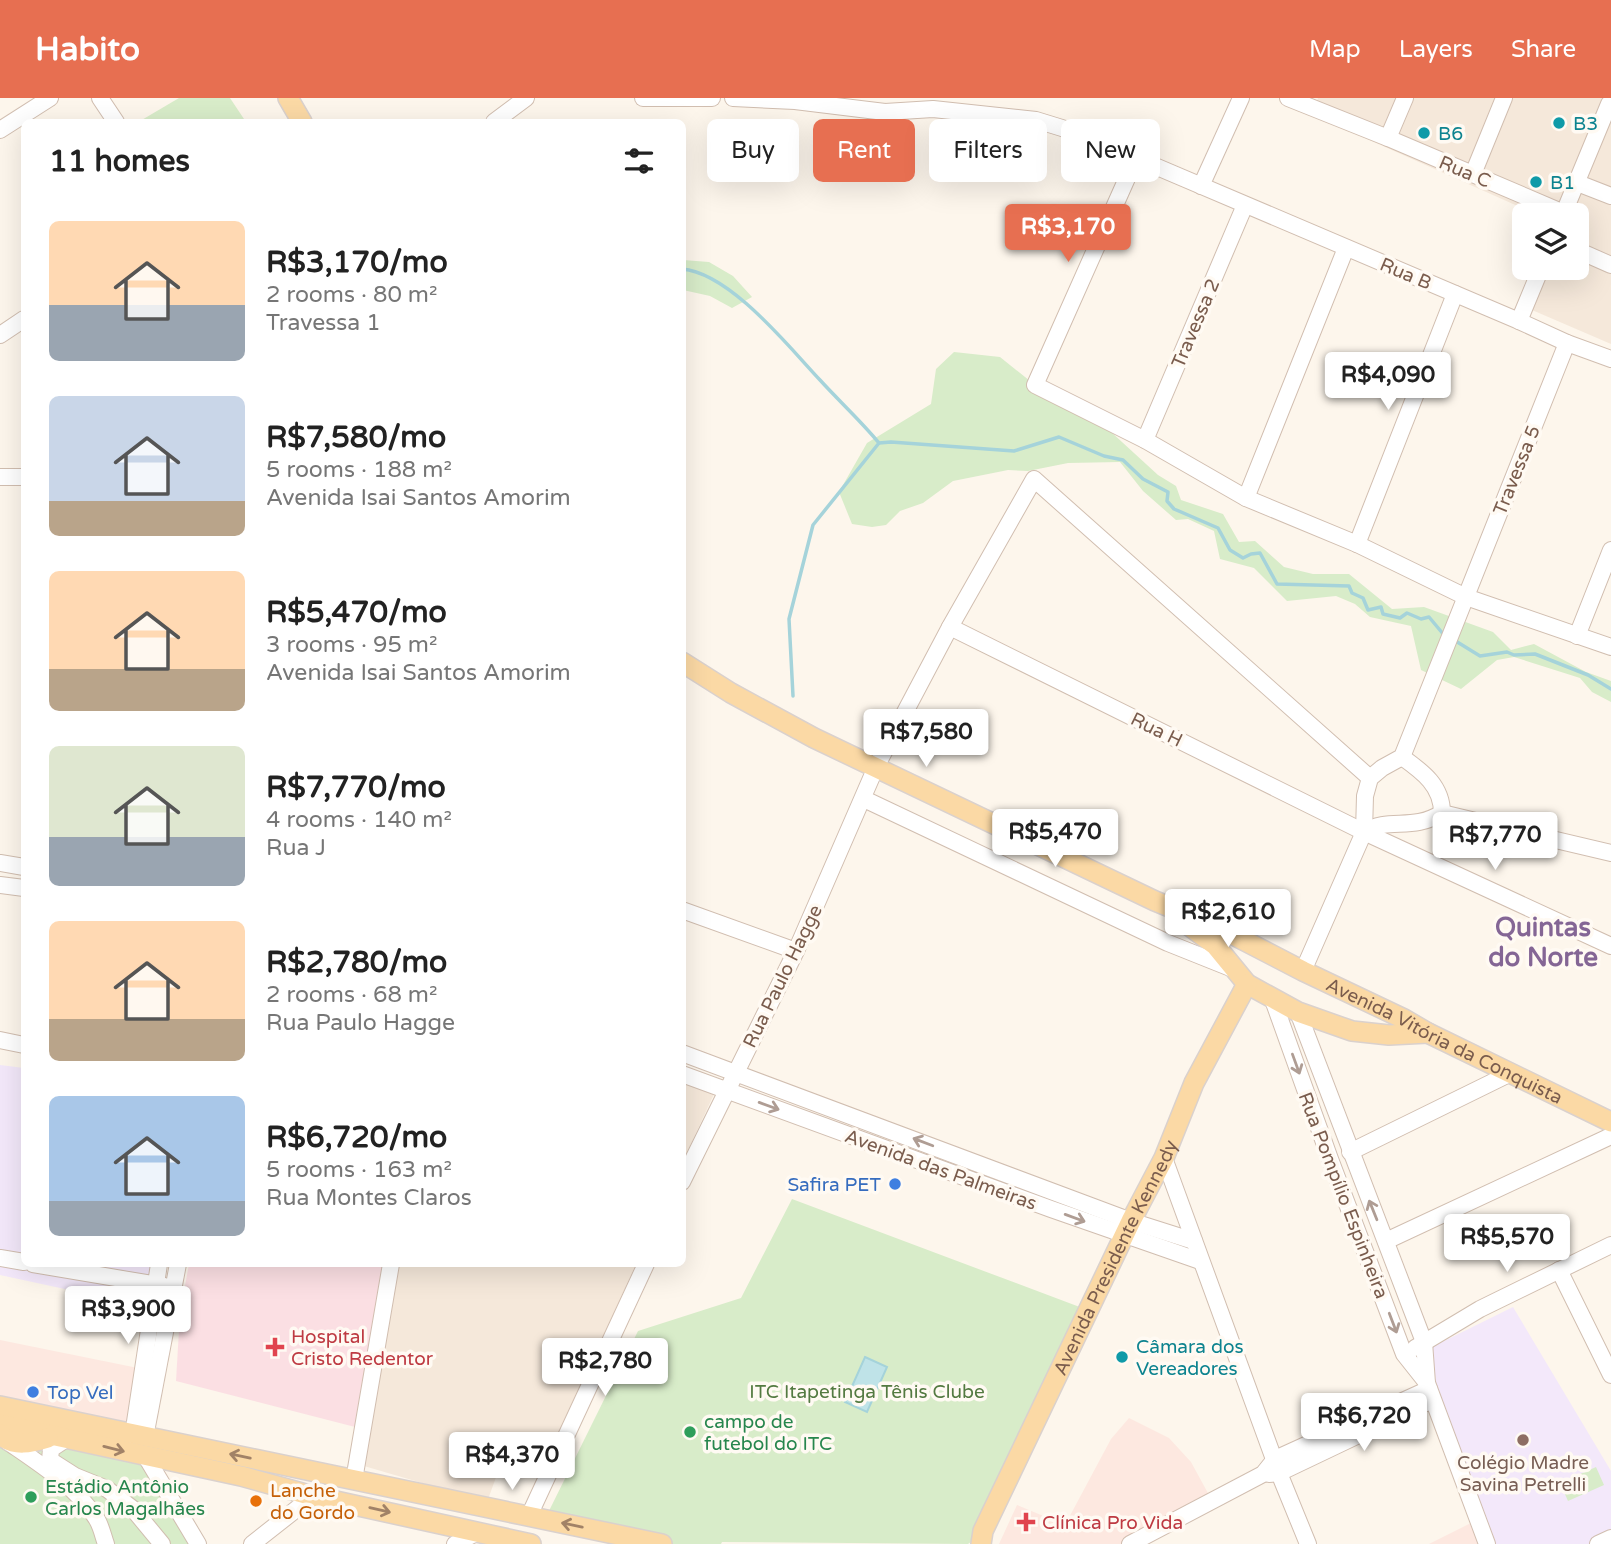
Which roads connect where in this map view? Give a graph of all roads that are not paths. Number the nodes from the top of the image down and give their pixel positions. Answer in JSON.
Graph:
{"nodes":[{"id":1,"x":50,"y":98,"type":"edge"},
{"id":2,"x":100,"y":98,"type":"edge"},
{"id":3,"x":288,"y":98,"type":"edge"},
{"id":4,"x":526,"y":98,"type":"edge"},
{"id":5,"x":643,"y":98,"type":"edge"},
{"id":6,"x":712,"y":98,"type":"edge"},
{"id":7,"x":733,"y":98,"type":"edge"},
{"id":8,"x":1241,"y":98,"type":"edge"},
{"id":9,"x":1288,"y":98,"type":"edge"},
{"id":10,"x":1405,"y":98,"type":"edge"},
{"id":11,"x":1504,"y":98,"type":"edge"},
{"id":12,"x":761,"y":99,"type":"edge"},
{"id":13,"x":1308,"y":102,"type":"edge"},
{"id":14,"x":1605,"y":102,"type":"edge"},
{"id":15,"x":114,"y":119,"type":"edge"},
{"id":16,"x":300,"y":119,"type":"edge"},
{"id":17,"x":498,"y":119,"type":"edge"},
{"id":18,"x":1061,"y":128,"type":"edge"},
{"id":19,"x":0,"y":130,"type":"edge"},
{"id":20,"x":1388,"y":138,"type":"junction"},
{"id":21,"x":1160,"y":168,"type":"edge"},
{"id":22,"x":1473,"y":174,"type":"junction"},
{"id":23,"x":1125,"y":182,"type":"edge"},
{"id":24,"x":1575,"y":183,"type":"junction"},
{"id":25,"x":1201,"y":186,"type":"junction"},
{"id":26,"x":1611,"y":196,"type":"edge"},
{"id":27,"x":1539,"y":203,"type":"edge"},
{"id":28,"x":1568,"y":203,"type":"edge"},
{"id":29,"x":1244,"y":205,"type":"junction"},
{"id":30,"x":1346,"y":248,"type":"junction"},
{"id":31,"x":1589,"y":255,"type":"edge"},
{"id":32,"x":1611,"y":265,"type":"edge"},
{"id":33,"x":1536,"y":280,"type":"edge"},
{"id":34,"x":1455,"y":294,"type":"junction"},
{"id":35,"x":21,"y":321,"type":"edge"},
{"id":36,"x":1519,"y":321,"type":"junction"},
{"id":37,"x":0,"y":335,"type":"edge"},
{"id":38,"x":1567,"y":343,"type":"junction"},
{"id":39,"x":1611,"y":359,"type":"edge"},
{"id":40,"x":1145,"y":440,"type":"junction"},
{"id":41,"x":0,"y":477,"type":"edge"},
{"id":42,"x":21,"y":477,"type":"edge"},
{"id":43,"x":1246,"y":498,"type":"junction"},
{"id":44,"x":1357,"y":544,"type":"junction"},
{"id":45,"x":1611,"y":550,"type":"edge"},
{"id":46,"x":1466,"y":597,"type":"junction"},
{"id":47,"x":950,"y":627,"type":"junction"},
{"id":48,"x":1577,"y":636,"type":"junction"},
{"id":49,"x":1611,"y":647,"type":"edge"},
{"id":50,"x":686,"y":665,"type":"edge"},
{"id":51,"x":1402,"y":757,"type":"junction"},
{"id":52,"x":876,"y":767,"type":"junction"},
{"id":53,"x":1370,"y":778,"type":"junction"},
{"id":54,"x":864,"y":799,"type":"junction"},
{"id":55,"x":1442,"y":813,"type":"junction"},
{"id":56,"x":1364,"y":831,"type":"junction"},
{"id":57,"x":1611,"y":853,"type":"edge"},
{"id":58,"x":0,"y":863,"type":"edge"},
{"id":59,"x":21,"y":866,"type":"edge"},
{"id":60,"x":0,"y":885,"type":"edge"},
{"id":61,"x":21,"y":888,"type":"edge"},
{"id":62,"x":1155,"y":901,"type":"junction"},
{"id":63,"x":686,"y":911,"type":"edge"},
{"id":64,"x":1256,"y":945,"type":"junction"},
{"id":65,"x":1611,"y":946,"type":"edge"},
{"id":66,"x":796,"y":951,"type":"junction"},
{"id":67,"x":1303,"y":971,"type":"junction"},
{"id":68,"x":1239,"y":976,"type":"junction"},
{"id":69,"x":1273,"y":1000,"type":"junction"},
{"id":70,"x":1298,"y":1012,"type":"junction"},
{"id":71,"x":1427,"y":1034,"type":"junction"},
{"id":72,"x":0,"y":1040,"type":"edge"},
{"id":73,"x":21,"y":1044,"type":"edge"},
{"id":74,"x":686,"y":1054,"type":"edge"},
{"id":75,"x":735,"y":1072,"type":"junction"},
{"id":76,"x":1511,"y":1073,"type":"junction"},
{"id":77,"x":686,"y":1075,"type":"edge"},
{"id":78,"x":727,"y":1090,"type":"junction"},
{"id":79,"x":1611,"y":1122,"type":"edge"},
{"id":80,"x":1611,"y":1136,"type":"edge"},
{"id":81,"x":1350,"y":1152,"type":"junction"},
{"id":82,"x":1164,"y":1158,"type":"junction"},
{"id":83,"x":686,"y":1169,"type":"edge"},
{"id":84,"x":1128,"y":1228,"type":"junction"},
{"id":85,"x":1194,"y":1241,"type":"junction"},
{"id":86,"x":1386,"y":1241,"type":"junction"},
{"id":87,"x":1611,"y":1245,"type":"edge"},
{"id":88,"x":0,"y":1258,"type":"edge"},
{"id":89,"x":1200,"y":1261,"type":"junction"},
{"id":90,"x":21,"y":1262,"type":"edge"},
{"id":91,"x":50,"y":1267,"type":"edge"},
{"id":92,"x":158,"y":1267,"type":"edge"},
{"id":93,"x":177,"y":1267,"type":"edge"},
{"id":94,"x":390,"y":1267,"type":"edge"},
{"id":95,"x":645,"y":1267,"type":"edge"},
{"id":96,"x":1559,"y":1270,"type":"junction"},
{"id":97,"x":155,"y":1285,"type":"junction"},
{"id":98,"x":173,"y":1288,"type":"junction"},
{"id":99,"x":1424,"y":1342,"type":"junction"},
{"id":100,"x":1404,"y":1354,"type":"junction"},
{"id":101,"x":1611,"y":1375,"type":"edge"},
{"id":102,"x":1429,"y":1391,"type":"junction"},
{"id":103,"x":0,"y":1406,"type":"edge"},
{"id":104,"x":0,"y":1416,"type":"edge"},
{"id":105,"x":1,"y":1433,"type":"edge"},
{"id":106,"x":59,"y":1438,"type":"junction"},
{"id":107,"x":136,"y":1440,"type":"junction"},
{"id":108,"x":285,"y":1465,"type":"junction"},
{"id":109,"x":1272,"y":1469,"type":"junction"},
{"id":110,"x":354,"y":1480,"type":"junction"},
{"id":111,"x":99,"y":1485,"type":"junction"},
{"id":112,"x":313,"y":1496,"type":"junction"},
{"id":113,"x":82,"y":1501,"type":"junction"},
{"id":114,"x":529,"y":1516,"type":"junction"},
{"id":115,"x":487,"y":1537,"type":"edge"},
{"id":116,"x":982,"y":1537,"type":"edge"},
{"id":117,"x":1611,"y":1538,"type":"edge"},
{"id":118,"x":106,"y":1544,"type":"edge"},
{"id":119,"x":162,"y":1544,"type":"edge"},
{"id":120,"x":198,"y":1544,"type":"edge"},
{"id":121,"x":252,"y":1544,"type":"edge"},
{"id":122,"x":455,"y":1544,"type":"edge"},
{"id":123,"x":531,"y":1544,"type":"edge"},
{"id":124,"x":662,"y":1544,"type":"edge"},
{"id":125,"x":968,"y":1544,"type":"edge"},
{"id":126,"x":1130,"y":1544,"type":"edge"},
{"id":127,"x":1308,"y":1544,"type":"edge"},
{"id":128,"x":1487,"y":1544,"type":"edge"},
{"id":129,"x":1598,"y":1544,"type":"edge"}],
"edges":[{"from":1,"to":19,"type":"street"},
{"from":2,"to":15,"type":"street"},
{"from":3,"to":16,"type":"main road"},
{"from":4,"to":17,"type":"street"},
{"from":5,"to":6,"type":"street"},
{"from":7,"to":12,"type":"street","name":"Rua B"},
{"from":8,"to":25,"type":"street"},
{"from":9,"to":13,"type":"street","name":"Rua C"},
{"from":10,"to":20,"type":"street"},
{"from":11,"to":22,"type":"street"},
{"from":12,"to":18,"type":"street","name":"Rua B"},
{"from":13,"to":20,"type":"street","name":"Rua C"},
{"from":14,"to":24,"type":"street"},
{"from":20,"to":22,"type":"street","name":"Rua C"},
{"from":21,"to":25,"type":"street","name":"Rua B"},
{"from":22,"to":27,"type":"street","name":"Rua C"},
{"from":23,"to":40,"type":"street"},
{"from":24,"to":26,"type":"street"},
{"from":24,"to":28,"type":"street"},
{"from":25,"to":29,"type":"street","name":"Rua B"},
{"from":29,"to":30,"type":"street","name":"Rua B"},
{"from":29,"to":40,"type":"street","name":"Travessa 2"},
{"from":30,"to":34,"type":"street","name":"Rua B"},
{"from":30,"to":43,"type":"street"},
{"from":31,"to":32,"type":"street"},
{"from":33,"to":36,"type":"street"},
{"from":34,"to":36,"type":"street","name":"Rua B"},
{"from":34,"to":44,"type":"street"},
{"from":35,"to":37,"type":"street"},
{"from":36,"to":38,"type":"street","name":"Rua B"},
{"from":38,"to":39,"type":"street","name":"Rua B"},
{"from":38,"to":46,"type":"street","name":"Travessa 5"},
{"from":40,"to":43,"type":"street"},
{"from":41,"to":42,"type":"street"},
{"from":43,"to":44,"type":"street"},
{"from":44,"to":46,"type":"street"},
{"from":45,"to":48,"type":"street"},
{"from":46,"to":48,"type":"street"},
{"from":46,"to":51,"type":"street","name":"Travessa 5"},
{"from":47,"to":52,"type":"street"},
{"from":47,"to":53,"type":"street"},
{"from":47,"to":56,"type":"street","name":"Rua H"},
{"from":48,"to":49,"type":"street"},
{"from":50,"to":52,"type":"main road"},
{"from":51,"to":53,"type":"street"},
{"from":51,"to":55,"type":"street"},
{"from":52,"to":54,"type":"street","name":"Rua Paulo Hagge"},
{"from":52,"to":62,"type":"main road"},
{"from":53,"to":56,"type":"street"},
{"from":54,"to":66,"type":"street","name":"Rua Paulo Hagge"},
{"from":54,"to":68,"type":"street"},
{"from":55,"to":56,"type":"street"},
{"from":55,"to":57,"type":"street"},
{"from":56,"to":65,"type":"street","name":"Rua H"},
{"from":56,"to":67,"type":"street"},
{"from":58,"to":59,"type":"street"},
{"from":60,"to":61,"type":"street"},
{"from":62,"to":64,"type":"main road","name":"Avenida Vitória da Conquista"},
{"from":62,"to":68,"type":"main road"},
{"from":63,"to":66,"type":"street"},
{"from":64,"to":67,"type":"main road","name":"Avenida Vitória da Conquista"},
{"from":64,"to":68,"type":"main road","name":"Avenida Presidente Kennedy"},
{"from":66,"to":75,"type":"street","name":"Rua Paulo Hagge"},
{"from":67,"to":71,"type":"main road","name":"Avenida Vitória da Conquista"},
{"from":68,"to":69,"type":"main road"},
{"from":68,"to":82,"type":"main road","name":"Avenida Presidente Kennedy"},
{"from":69,"to":70,"type":"main road"},
{"from":69,"to":100,"type":"street","name":"Rua Pompílio Espinheira","one_way":true},
{"from":70,"to":71,"type":"main road"},
{"from":70,"to":81,"type":"street","name":"Rua Pompílio Espinheira"},
{"from":71,"to":76,"type":"main road","name":"Avenida Vitória da Conquista"},
{"from":72,"to":73,"type":"street"},
{"from":74,"to":75,"type":"street","name":"Avenida das Palmeiras"},
{"from":75,"to":78,"type":"street","name":"Rua Paulo Hagge"},
{"from":84,"to":75,"type":"street","name":"Avenida das Palmeiras","one_way":true},
{"from":76,"to":79,"type":"main road","name":"Avenida Vitória da Conquista"},
{"from":76,"to":81,"type":"street"},
{"from":77,"to":78,"type":"street","name":"Avenida das Palmeiras"},
{"from":78,"to":83,"type":"street","name":"Rua Paulo Hagge"},
{"from":78,"to":84,"type":"street","name":"Avenida das Palmeiras","one_way":true},
{"from":80,"to":86,"type":"street"},
{"from":86,"to":81,"type":"street","name":"Rua Pompílio Espinheira","one_way":true},
{"from":82,"to":84,"type":"main road","name":"Avenida Presidente Kennedy"},
{"from":82,"to":85,"type":"street"},
{"from":84,"to":85,"type":"street","name":"Avenida das Palmeiras"},
{"from":84,"to":89,"type":"street","name":"Avenida das Palmeiras"},
{"from":84,"to":116,"type":"main road","name":"Avenida Presidente Kennedy"},
{"from":85,"to":89,"type":"street"},
{"from":86,"to":99,"type":"street","name":"Rua Pompílio Espinheira"},
{"from":87,"to":96,"type":"street"},
{"from":88,"to":90,"type":"street"},
{"from":89,"to":109,"type":"street"},
{"from":91,"to":97,"type":"street"},
{"from":92,"to":97,"type":"street"},
{"from":93,"to":98,"type":"street"},
{"from":94,"to":110,"type":"street"},
{"from":95,"to":114,"type":"street"},
{"from":96,"to":99,"type":"street"},
{"from":96,"to":101,"type":"street"},
{"from":97,"to":98,"type":"street"},
{"from":97,"to":107,"type":"street"},
{"from":98,"to":107,"type":"street"},
{"from":99,"to":100,"type":"street"},
{"from":99,"to":102,"type":"street","name":"Rua Pompílio Espinheira"},
{"from":100,"to":102,"type":"street","name":"Rua Pompílio Espinheira"},
{"from":102,"to":109,"type":"street"},
{"from":102,"to":128,"type":"street","name":"Rua Pompílio Espinheira"},
{"from":103,"to":107,"type":"main road"},
{"from":104,"to":107,"type":"main road"},
{"from":105,"to":106,"type":"main road"},
{"from":105,"to":113,"type":"street"},
{"from":106,"to":107,"type":"main road","one_way":true},
{"from":106,"to":111,"type":"street"},
{"from":108,"to":107,"type":"main road","one_way":true},
{"from":107,"to":112,"type":"main road"},
{"from":107,"to":120,"type":"street"},
{"from":108,"to":110,"type":"main road"},
{"from":108,"to":112,"type":"main road"},
{"from":109,"to":126,"type":"street"},
{"from":109,"to":127,"type":"street"},
{"from":110,"to":114,"type":"main road"},
{"from":111,"to":113,"type":"street"},
{"from":111,"to":119,"type":"street"},
{"from":112,"to":115,"type":"main road","one_way":true},
{"from":112,"to":121,"type":"street"},
{"from":113,"to":118,"type":"street"},
{"from":124,"to":114,"type":"main road","one_way":true},
{"from":115,"to":122,"type":"street"},
{"from":115,"to":123,"type":"main road"},
{"from":116,"to":125,"type":"main road","name":"Avenida Presidente Kennedy"},
{"from":117,"to":129,"type":"street"}]}
